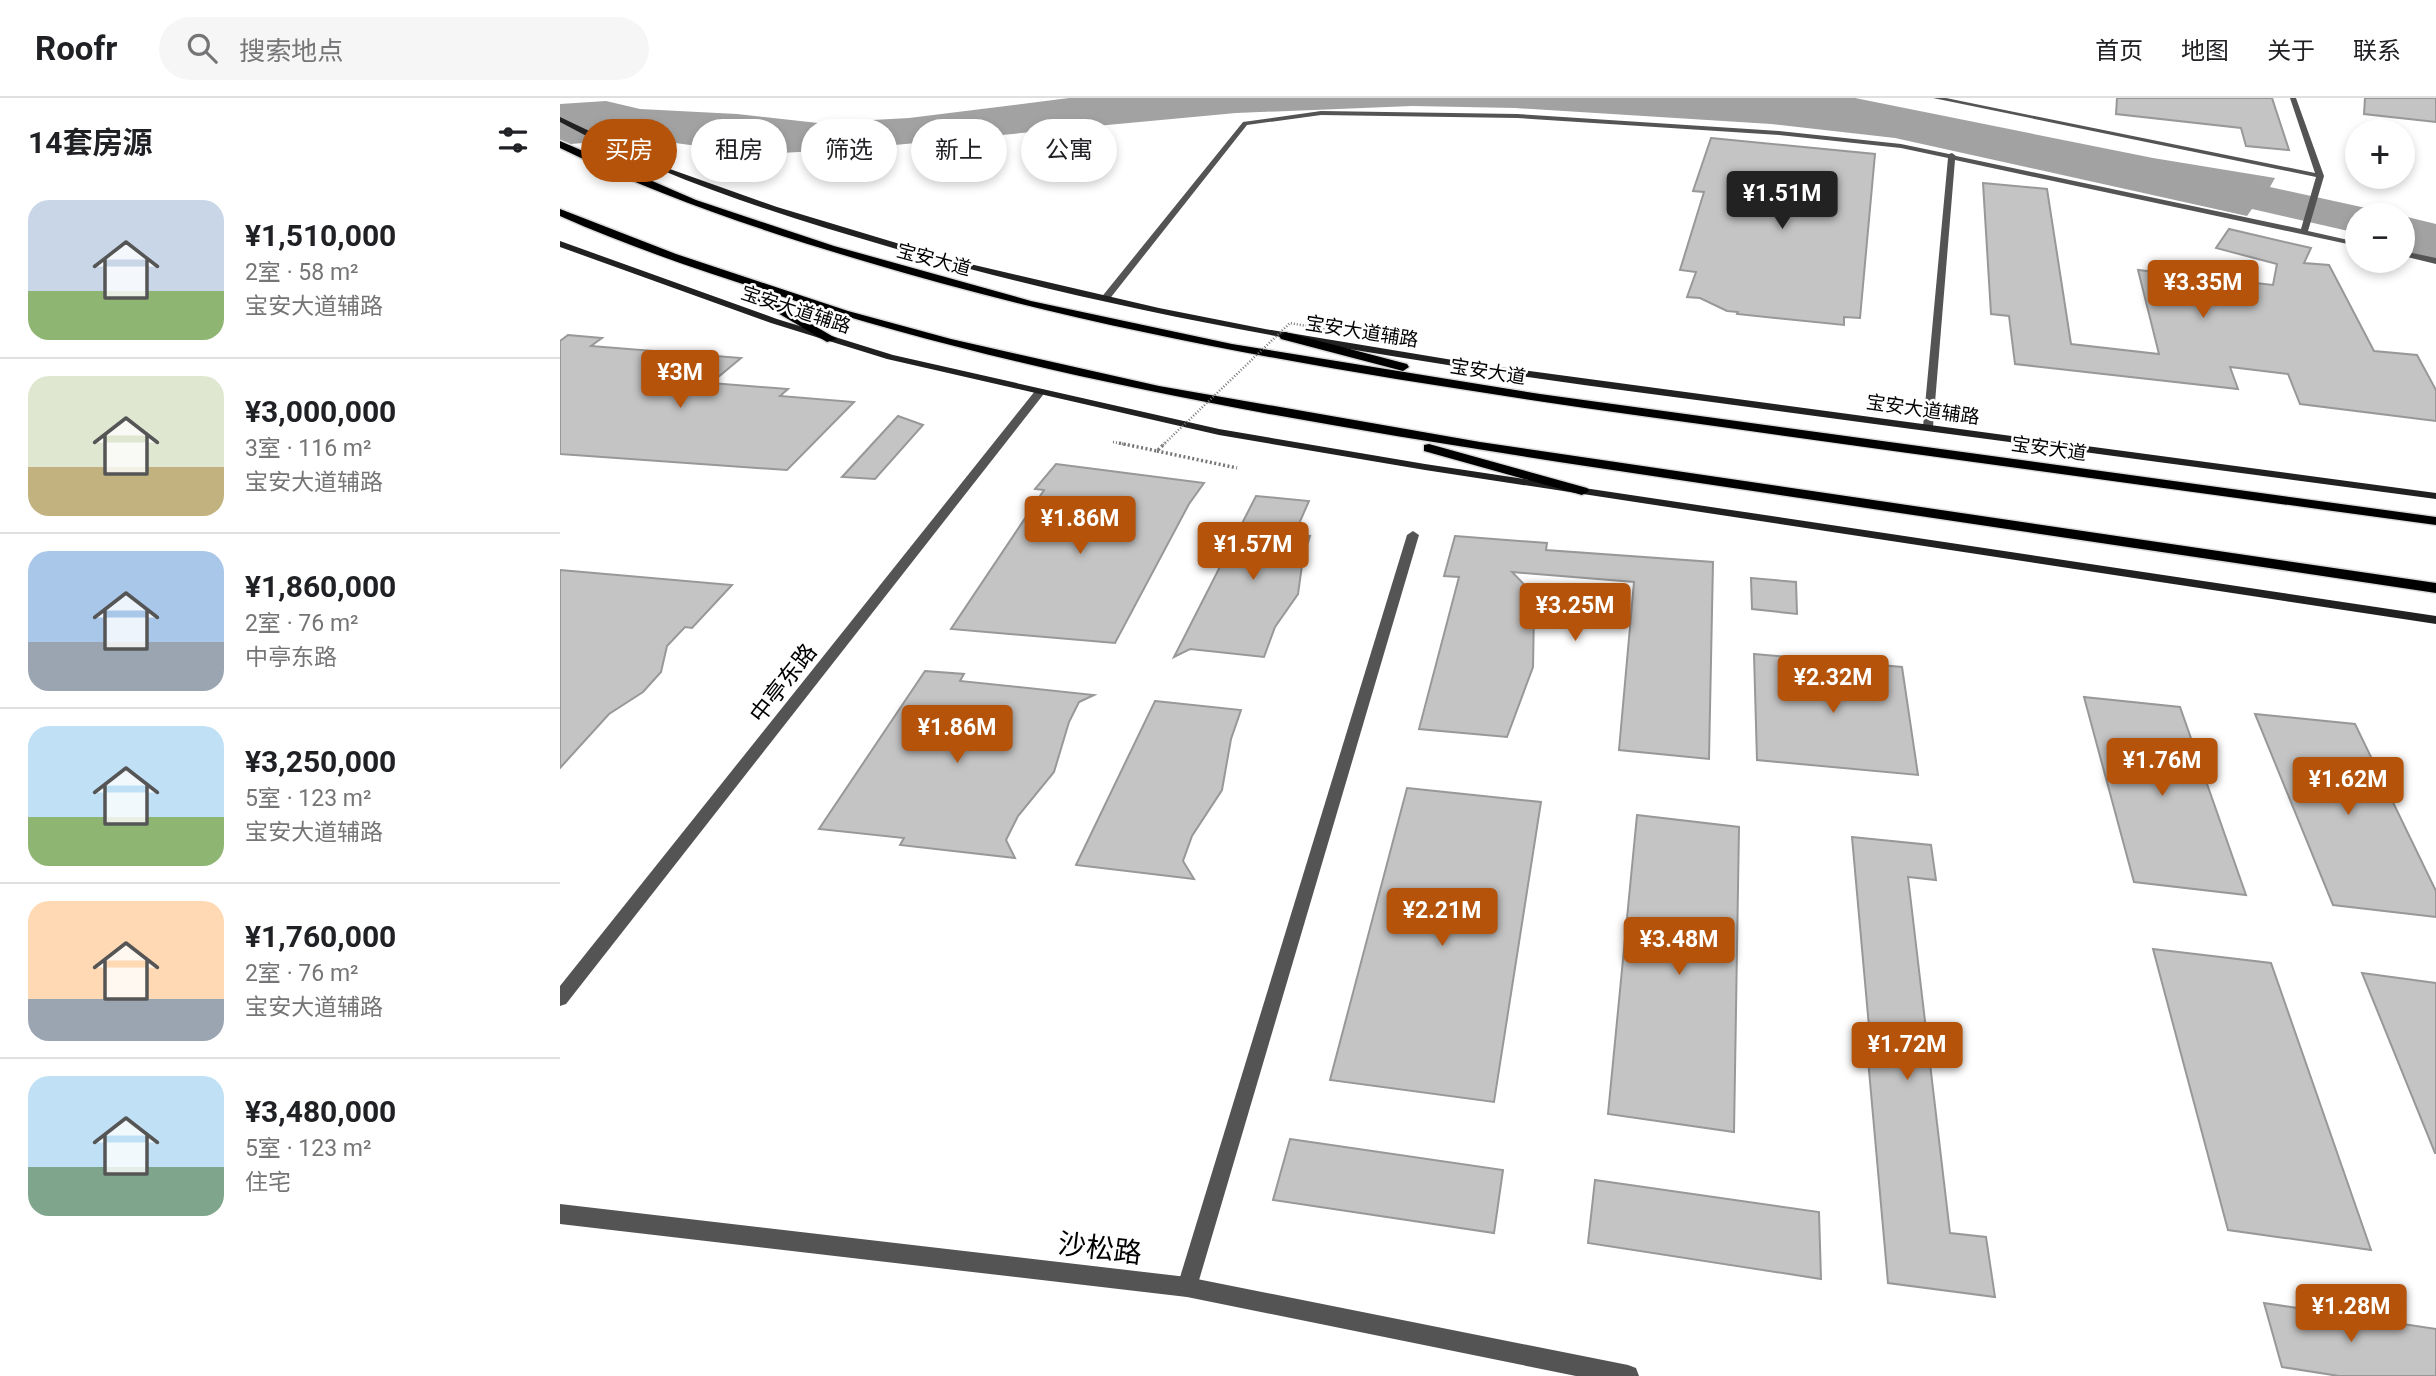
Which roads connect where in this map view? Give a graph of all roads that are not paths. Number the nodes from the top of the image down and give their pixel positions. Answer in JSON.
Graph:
{"nodes":[{"id":1,"x":1936,"y":98,"type":"edge"},
{"id":2,"x":2293,"y":98,"type":"edge"},
{"id":3,"x":560,"y":119,"type":"edge"},
{"id":4,"x":560,"y":144,"type":"edge"},
{"id":5,"x":1952,"y":155,"type":"junction"},
{"id":6,"x":2320,"y":176,"type":"junction"},
{"id":7,"x":560,"y":212,"type":"edge"},
{"id":8,"x":2304,"y":232,"type":"junction"},
{"id":9,"x":2345,"y":241,"type":"edge"},
{"id":10,"x":560,"y":244,"type":"edge"},
{"id":11,"x":2415,"y":257,"type":"edge"},
{"id":12,"x":2436,"y":261,"type":"edge"},
{"id":13,"x":712,"y":270,"type":"junction"},
{"id":14,"x":1105,"y":299,"type":"junction"},
{"id":15,"x":1285,"y":335,"type":"junction"},
{"id":16,"x":831,"y":339,"type":"junction"},
{"id":17,"x":1039,"y":393,"type":"junction"},
{"id":18,"x":1498,"y":393,"type":"junction"},
{"id":19,"x":1345,"y":424,"type":"junction"},
{"id":20,"x":1928,"y":427,"type":"junction"},
{"id":21,"x":1582,"y":491,"type":"junction"},
{"id":22,"x":2436,"y":496,"type":"edge"},
{"id":23,"x":2436,"y":521,"type":"edge"},
{"id":24,"x":1413,"y":535,"type":"dead end"},
{"id":25,"x":2436,"y":588,"type":"edge"},
{"id":26,"x":2436,"y":620,"type":"edge"},
{"id":27,"x":560,"y":999,"type":"edge"},
{"id":28,"x":560,"y":1214,"type":"edge"},
{"id":29,"x":1187,"y":1287,"type":"junction"},
{"id":30,"x":1628,"y":1376,"type":"edge"}],
"edges":[{"from":1,"to":6,"type":"street"},
{"from":2,"to":6,"type":"street"},
{"from":3,"to":14,"type":"main road","name":"宝安大道辅路"},
{"from":4,"to":18,"type":"main road","name":"宝安大道"},
{"from":5,"to":8,"type":"street"},
{"from":5,"to":14,"type":"street"},
{"from":5,"to":20,"type":"street"},
{"from":6,"to":8,"type":"street"},
{"from":7,"to":13,"type":"main road"},
{"from":8,"to":9,"type":"street"},
{"from":10,"to":16,"type":"main road","name":"宝安大道辅路"},
{"from":11,"to":12,"type":"street"},
{"from":13,"to":16,"type":"main road"},
{"from":13,"to":19,"type":"main road"},
{"from":14,"to":15,"type":"main road","name":"宝安大道辅路"},
{"from":15,"to":18,"type":"main road"},
{"from":15,"to":20,"type":"main road","name":"宝安大道辅路"},
{"from":16,"to":17,"type":"main road","name":"宝安大道辅路"},
{"from":17,"to":21,"type":"main road","name":"宝安大道辅路"},
{"from":17,"to":27,"type":"street","name":"中亭东路"},
{"from":18,"to":23,"type":"main road","name":"宝安大道"},
{"from":19,"to":21,"type":"main road"},
{"from":19,"to":25,"type":"main road"},
{"from":20,"to":22,"type":"main road","name":"宝安大道辅路"},
{"from":21,"to":26,"type":"main road","name":"宝安大道辅路"},
{"from":24,"to":29,"type":"street"},
{"from":28,"to":29,"type":"street","name":"沙松路"},
{"from":29,"to":30,"type":"street","name":"沙松路"}]}
